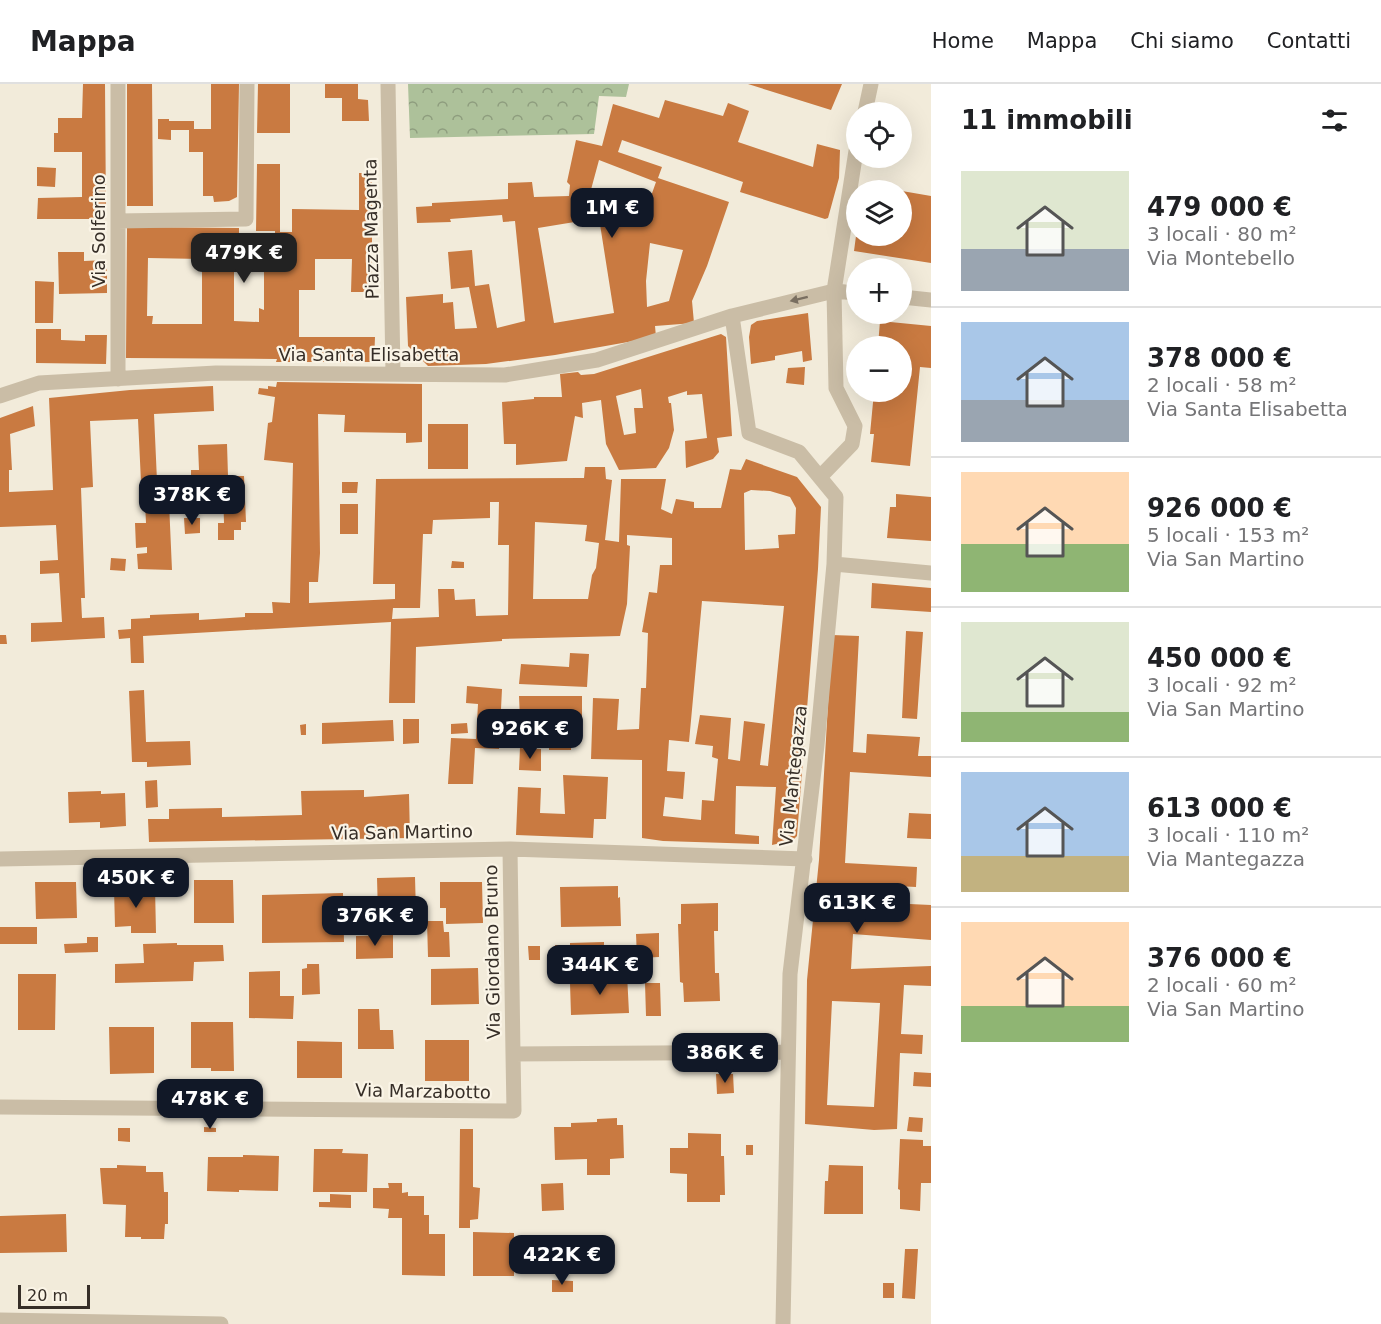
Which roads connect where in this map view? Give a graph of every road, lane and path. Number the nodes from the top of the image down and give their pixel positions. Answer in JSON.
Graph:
{"nodes":[{"id":1,"x":118,"y":84,"type":"edge"},
{"id":2,"x":247,"y":84,"type":"edge"},
{"id":3,"x":388,"y":84,"type":"edge"},
{"id":4,"x":871,"y":84,"type":"edge"},
{"id":5,"x":867,"y":102,"type":"edge"},
{"id":6,"x":853,"y":168,"type":"edge"},
{"id":7,"x":118,"y":221,"type":"junction"},
{"id":8,"x":834,"y":291,"type":"junction"},
{"id":9,"x":846,"y":292,"type":"edge"},
{"id":10,"x":912,"y":298,"type":"edge"},
{"id":11,"x":931,"y":300,"type":"edge"},
{"id":12,"x":732,"y":316,"type":"junction"},
{"id":13,"x":393,"y":373,"type":"junction"},
{"id":14,"x":118,"y":379,"type":"junction"},
{"id":15,"x":0,"y":396,"type":"edge"},
{"id":16,"x":820,"y":477,"type":"junction"},
{"id":17,"x":834,"y":564,"type":"junction"},
{"id":18,"x":931,"y":573,"type":"edge"},
{"id":19,"x":510,"y":849,"type":"junction"},
{"id":20,"x":0,"y":859,"type":"edge"},
{"id":21,"x":805,"y":859,"type":"junction"},
{"id":22,"x":788,"y":1052,"type":"junction"},
{"id":23,"x":513,"y":1054,"type":"junction"},
{"id":24,"x":0,"y":1107,"type":"edge"},
{"id":25,"x":0,"y":1320,"type":"edge"},
{"id":26,"x":221,"y":1324,"type":"edge"},
{"id":27,"x":783,"y":1324,"type":"edge"}],
"edges":[{"from":1,"to":7,"type":"street","name":"Via Solferino"},
{"from":2,"to":7,"type":"street"},
{"from":3,"to":13,"type":"street","name":"Piazza Magenta"},
{"from":4,"to":5,"type":"street"},
{"from":6,"to":8,"type":"street"},
{"from":7,"to":14,"type":"street","name":"Via Solferino"},
{"from":8,"to":9,"type":"street","name":"Via Santa Elisabetta"},
{"from":8,"to":12,"type":"street","name":"Via Santa Elisabetta","one_way":true},
{"from":8,"to":16,"type":"street"},
{"from":10,"to":11,"type":"street"},
{"from":12,"to":13,"type":"street","name":"Via Santa Elisabetta"},
{"from":12,"to":16,"type":"street","name":"Via Mantegazza"},
{"from":13,"to":14,"type":"street","name":"Via Santa Elisabetta"},
{"from":14,"to":15,"type":"street","name":"Via Santa Elisabetta"},
{"from":16,"to":17,"type":"street","name":"Via Mantegazza"},
{"from":17,"to":18,"type":"street"},
{"from":17,"to":21,"type":"street","name":"Via Mantegazza"},
{"from":19,"to":20,"type":"street","name":"Via San Martino"},
{"from":19,"to":21,"type":"street","name":"Via San Martino"},
{"from":19,"to":23,"type":"street","name":"Via Giordano Bruno"},
{"from":21,"to":22,"type":"street","name":"Via Mantegazza"},
{"from":22,"to":23,"type":"street"},
{"from":22,"to":27,"type":"street","name":"Via Mantegazza"},
{"from":23,"to":24,"type":"street","name":"Via Marzabotto"},
{"from":25,"to":26,"type":"street"}]}
